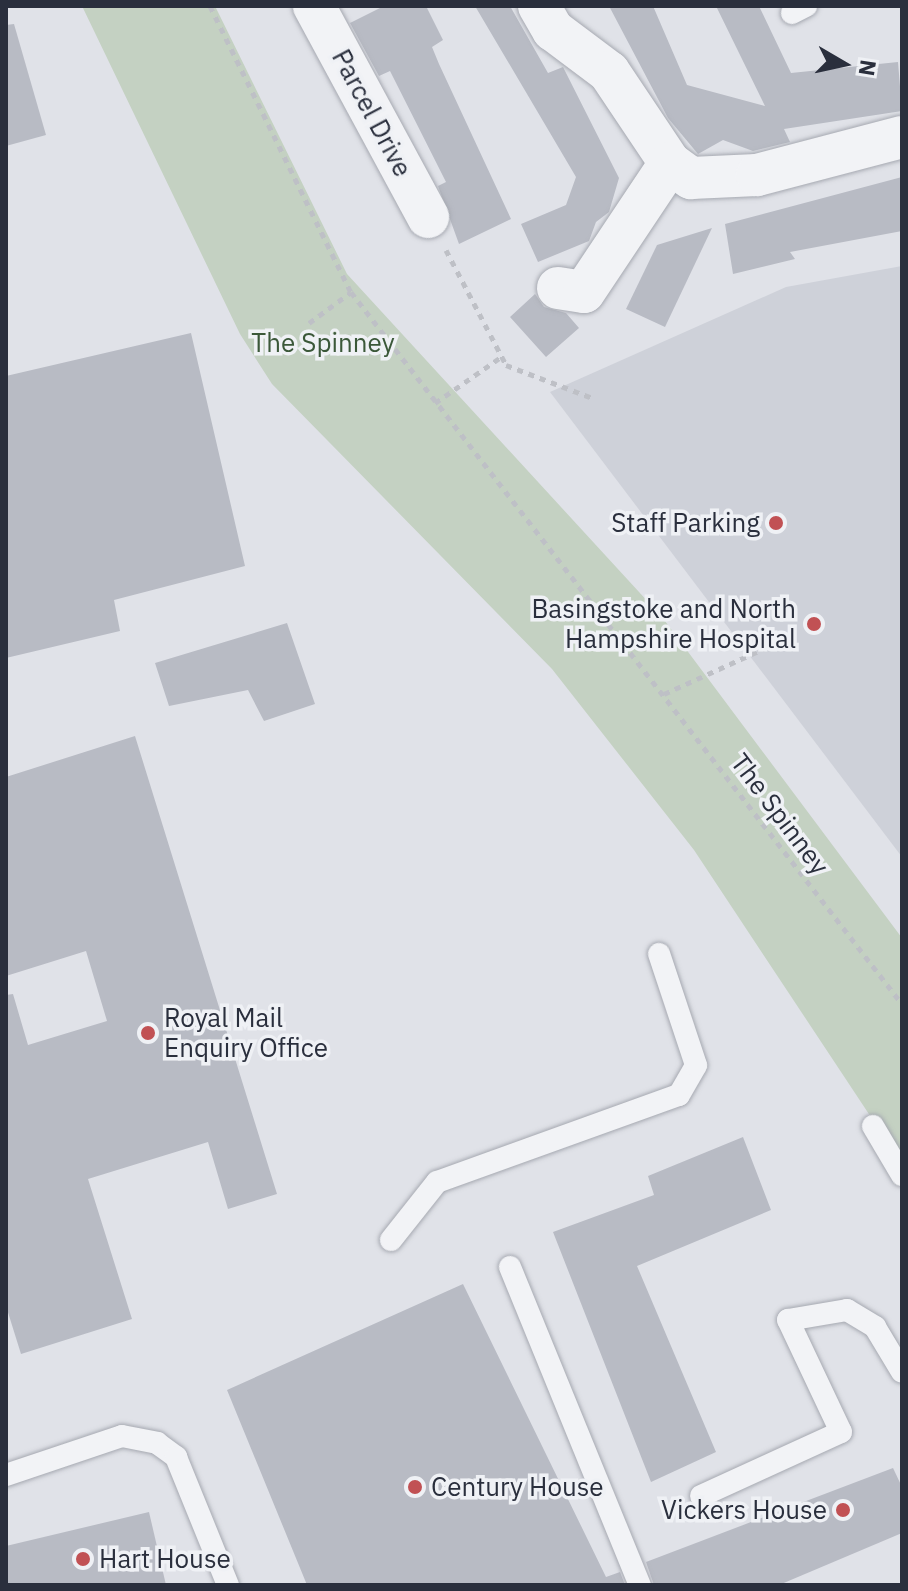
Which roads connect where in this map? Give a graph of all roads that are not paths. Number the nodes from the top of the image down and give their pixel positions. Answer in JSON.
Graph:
{"nodes":[{"id":1,"x":539,"y":6,"type":"edge"},
{"id":2,"x":317,"y":7,"type":"edge"},
{"id":3,"x":902,"y":137,"type":"edge"},
{"id":4,"x":670,"y":163,"type":"junction"},
{"id":5,"x":428,"y":217,"type":"road end"},
{"id":6,"x":558,"y":288,"type":"dead end"},
{"id":7,"x":659,"y":954,"type":"dead end"},
{"id":8,"x":873,"y":1126,"type":"dead end"},
{"id":9,"x":902,"y":1175,"type":"edge"},
{"id":10,"x":391,"y":1240,"type":"dead end"},
{"id":11,"x":510,"y":1267,"type":"dead end"},
{"id":12,"x":902,"y":1372,"type":"edge"},
{"id":13,"x":6,"y":1475,"type":"edge"},
{"id":14,"x":701,"y":1496,"type":"dead end"},
{"id":15,"x":228,"y":1585,"type":"edge"},
{"id":16,"x":640,"y":1585,"type":"edge"}],
"edges":[{"from":1,"to":4,"type":"street"},
{"from":2,"to":5,"type":"street","name":"Parcel Drive"},
{"from":3,"to":4,"type":"street"},
{"from":4,"to":6,"type":"street"},
{"from":7,"to":10,"type":"lane"},
{"from":8,"to":9,"type":"lane"},
{"from":11,"to":16,"type":"lane"},
{"from":12,"to":14,"type":"lane"},
{"from":13,"to":15,"type":"lane"}]}
